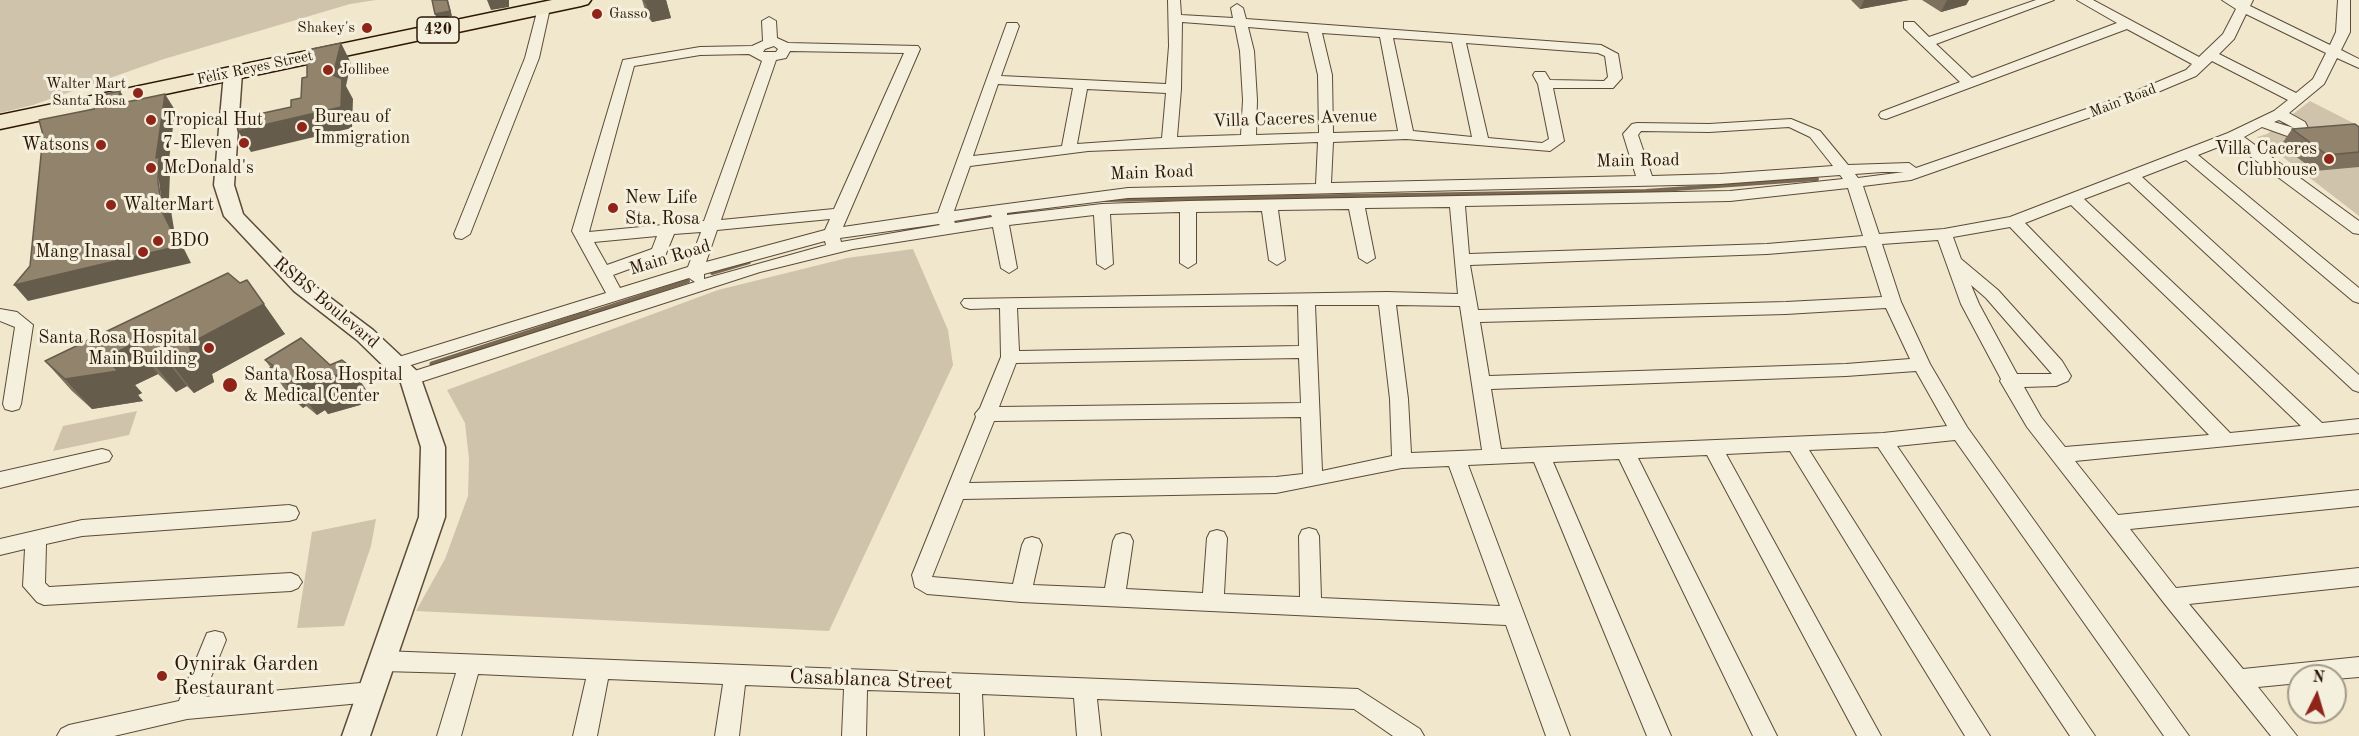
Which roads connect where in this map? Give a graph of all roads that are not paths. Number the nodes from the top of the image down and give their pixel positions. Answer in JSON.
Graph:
{"nodes":[{"id":1,"x":581,"y":0,"type":"edge"},
{"id":2,"x":1174,"y":0,"type":"edge"},
{"id":3,"x":2048,"y":0,"type":"edge"},
{"id":4,"x":2083,"y":0,"type":"edge"},
{"id":5,"x":2228,"y":0,"type":"edge"},
{"id":6,"x":2344,"y":0,"type":"edge"},
{"id":7,"x":2246,"y":4,"type":"edge"},
{"id":8,"x":544,"y":8,"type":"junction"},
{"id":9,"x":1238,"y":8,"type":"dead end"},
{"id":10,"x":1174,"y":18,"type":"junction"},
{"id":11,"x":769,"y":21,"type":"dead end"},
{"id":12,"x":1241,"y":24,"type":"junction"},
{"id":13,"x":2127,"y":24,"type":"junction"},
{"id":14,"x":1909,"y":25,"type":"dead end"},
{"id":15,"x":1012,"y":26,"type":"dead end"},
{"id":16,"x":1314,"y":28,"type":"junction"},
{"id":17,"x":1386,"y":33,"type":"junction"},
{"id":18,"x":1458,"y":38,"type":"junction"},
{"id":19,"x":1928,"y":42,"type":"junction"},
{"id":20,"x":770,"y":50,"type":"junction"},
{"id":21,"x":2334,"y":52,"type":"junction"},
{"id":22,"x":2206,"y":60,"type":"junction"},
{"id":23,"x":2359,"y":64,"type":"edge"},
{"id":24,"x":233,"y":73,"type":"junction"},
{"id":25,"x":993,"y":80,"type":"junction"},
{"id":26,"x":1081,"y":84,"type":"junction"},
{"id":27,"x":1970,"y":84,"type":"junction"},
{"id":28,"x":1174,"y":89,"type":"junction"},
{"id":29,"x":2299,"y":100,"type":"junction"},
{"id":30,"x":2278,"y":114,"type":"junction"},
{"id":31,"x":1886,"y":115,"type":"dead end"},
{"id":32,"x":0,"y":122,"type":"edge"},
{"id":33,"x":2264,"y":123,"type":"junction"},
{"id":34,"x":1406,"y":135,"type":"junction"},
{"id":35,"x":2233,"y":136,"type":"junction"},
{"id":36,"x":1326,"y":139,"type":"junction"},
{"id":37,"x":1248,"y":141,"type":"junction"},
{"id":38,"x":1169,"y":142,"type":"junction"},
{"id":39,"x":1481,"y":142,"type":"junction"},
{"id":40,"x":1069,"y":149,"type":"junction"},
{"id":41,"x":2187,"y":153,"type":"junction"},
{"id":42,"x":964,"y":162,"type":"junction"},
{"id":43,"x":2131,"y":175,"type":"junction"},
{"id":44,"x":1849,"y":177,"type":"junction"},
{"id":45,"x":1645,"y":179,"type":"junction"},
{"id":46,"x":1323,"y":189,"type":"junction"},
{"id":47,"x":2073,"y":198,"type":"junction"},
{"id":48,"x":1457,"y":201,"type":"junction"},
{"id":49,"x":1356,"y":202,"type":"junction"},
{"id":50,"x":1269,"y":204,"type":"junction"},
{"id":51,"x":1188,"y":206,"type":"junction"},
{"id":52,"x":1102,"y":209,"type":"junction"},
{"id":53,"x":840,"y":213,"type":"junction"},
{"id":54,"x":999,"y":214,"type":"junction"},
{"id":55,"x":2014,"y":221,"type":"junction"},
{"id":56,"x":946,"y":222,"type":"junction"},
{"id":57,"x":710,"y":225,"type":"junction"},
{"id":58,"x":2359,"y":229,"type":"edge"},
{"id":59,"x":667,"y":230,"type":"junction"},
{"id":60,"x":462,"y":234,"type":"dead end"},
{"id":61,"x":1944,"y":234,"type":"junction"},
{"id":62,"x":582,"y":238,"type":"junction"},
{"id":63,"x":1874,"y":240,"type":"junction"},
{"id":64,"x":833,"y":242,"type":"junction"},
{"id":65,"x":1366,"y":258,"type":"dead end"},
{"id":66,"x":1276,"y":260,"type":"dead end"},
{"id":67,"x":1461,"y":260,"type":"junction"},
{"id":68,"x":1954,"y":260,"type":"junction"},
{"id":69,"x":1188,"y":263,"type":"dead end"},
{"id":70,"x":1105,"y":264,"type":"dead end"},
{"id":71,"x":1009,"y":268,"type":"dead end"},
{"id":72,"x":603,"y":273,"type":"junction"},
{"id":73,"x":698,"y":277,"type":"junction"},
{"id":74,"x":616,"y":296,"type":"junction"},
{"id":75,"x":2359,"y":297,"type":"edge"},
{"id":76,"x":1306,"y":298,"type":"junction"},
{"id":77,"x":1387,"y":298,"type":"junction"},
{"id":78,"x":1892,"y":302,"type":"junction"},
{"id":79,"x":970,"y":303,"type":"dead end"},
{"id":80,"x":1008,"y":304,"type":"junction"},
{"id":81,"x":1468,"y":308,"type":"junction"},
{"id":82,"x":0,"y":315,"type":"edge"},
{"id":83,"x":1310,"y":352,"type":"junction"},
{"id":84,"x":1010,"y":357,"type":"junction"},
{"id":85,"x":1920,"y":364,"type":"junction"},
{"id":86,"x":403,"y":372,"type":"junction"},
{"id":87,"x":2009,"y":381,"type":"junction"},
{"id":88,"x":1482,"y":382,"type":"junction"},
{"id":89,"x":2359,"y":385,"type":"edge"},
{"id":90,"x":12,"y":404,"type":"dead end"},
{"id":91,"x":1312,"y":410,"type":"junction"},
{"id":92,"x":984,"y":414,"type":"junction"},
{"id":93,"x":2359,"y":426,"type":"edge"},
{"id":94,"x":2317,"y":430,"type":"junction"},
{"id":95,"x":1959,"y":432,"type":"junction"},
{"id":96,"x":1883,"y":440,"type":"junction"},
{"id":97,"x":2226,"y":441,"type":"junction"},
{"id":98,"x":1795,"y":444,"type":"junction"},
{"id":99,"x":1713,"y":448,"type":"junction"},
{"id":100,"x":1626,"y":453,"type":"junction"},
{"id":101,"x":2059,"y":455,"type":"junction"},
{"id":102,"x":102,"y":456,"type":"dead end"},
{"id":103,"x":1493,"y":456,"type":"junction"},
{"id":104,"x":1541,"y":456,"type":"junction"},
{"id":105,"x":1456,"y":458,"type":"junction"},
{"id":106,"x":1402,"y":461,"type":"junction"},
{"id":107,"x":0,"y":480,"type":"edge"},
{"id":108,"x":1313,"y":480,"type":"junction"},
{"id":109,"x":957,"y":491,"type":"junction"},
{"id":110,"x":2359,"y":498,"type":"edge"},
{"id":111,"x":289,"y":513,"type":"dead end"},
{"id":112,"x":2113,"y":523,"type":"junction"},
{"id":113,"x":1309,"y":536,"type":"dead end"},
{"id":114,"x":1217,"y":538,"type":"dead end"},
{"id":115,"x":36,"y":539,"type":"junction"},
{"id":116,"x":1123,"y":541,"type":"dead end"},
{"id":117,"x":1032,"y":545,"type":"dead end"},
{"id":118,"x":0,"y":547,"type":"edge"},
{"id":119,"x":2359,"y":577,"type":"edge"},
{"id":120,"x":291,"y":582,"type":"dead end"},
{"id":121,"x":1021,"y":593,"type":"junction"},
{"id":122,"x":1114,"y":597,"type":"junction"},
{"id":123,"x":2171,"y":597,"type":"junction"},
{"id":124,"x":1214,"y":602,"type":"junction"},
{"id":125,"x":1311,"y":607,"type":"junction"},
{"id":126,"x":1514,"y":616,"type":"junction"},
{"id":127,"x":215,"y":640,"type":"dead end"},
{"id":128,"x":383,"y":661,"type":"junction"},
{"id":129,"x":470,"y":664,"type":"junction"},
{"id":130,"x":2359,"y":667,"type":"edge"},
{"id":131,"x":599,"y":670,"type":"junction"},
{"id":132,"x":735,"y":675,"type":"junction"},
{"id":133,"x":2238,"y":679,"type":"junction"},
{"id":134,"x":856,"y":680,"type":"junction"},
{"id":135,"x":971,"y":684,"type":"junction"},
{"id":136,"x":1085,"y":689,"type":"junction"},
{"id":137,"x":372,"y":692,"type":"junction"},
{"id":138,"x":188,"y":709,"type":"junction"},
{"id":139,"x":69,"y":736,"type":"edge"},
{"id":140,"x":356,"y":736,"type":"edge"},
{"id":141,"x":449,"y":736,"type":"edge"},
{"id":142,"x":585,"y":736,"type":"edge"},
{"id":143,"x":727,"y":736,"type":"edge"},
{"id":144,"x":854,"y":736,"type":"edge"},
{"id":145,"x":972,"y":736,"type":"edge"},
{"id":146,"x":1089,"y":736,"type":"edge"},
{"id":147,"x":1412,"y":736,"type":"edge"},
{"id":148,"x":1558,"y":736,"type":"edge"},
{"id":149,"x":1659,"y":736,"type":"edge"},
{"id":150,"x":1765,"y":736,"type":"edge"},
{"id":151,"x":1869,"y":736,"type":"edge"},
{"id":152,"x":1978,"y":736,"type":"edge"},
{"id":153,"x":2084,"y":736,"type":"edge"},
{"id":154,"x":2177,"y":736,"type":"edge"},
{"id":155,"x":2285,"y":736,"type":"edge"}],
"edges":[{"from":1,"to":8,"type":"main road","name":"Felix Reyes Street","number":"420"},
{"from":2,"to":10,"type":"street"},
{"from":3,"to":19,"type":"street"},
{"from":4,"to":13,"type":"street"},
{"from":5,"to":7,"type":"street"},
{"from":6,"to":21,"type":"street"},
{"from":7,"to":21,"type":"street"},
{"from":7,"to":22,"type":"street","name":"Main Road"},
{"from":8,"to":24,"type":"main road","name":"Felix Reyes Street","number":"420"},
{"from":8,"to":60,"type":"street"},
{"from":9,"to":12,"type":"street"},
{"from":10,"to":12,"type":"street"},
{"from":10,"to":28,"type":"street"},
{"from":11,"to":20,"type":"street"},
{"from":12,"to":16,"type":"street"},
{"from":12,"to":37,"type":"street"},
{"from":13,"to":22,"type":"street"},
{"from":13,"to":27,"type":"street"},
{"from":14,"to":19,"type":"street"},
{"from":15,"to":25,"type":"street"},
{"from":16,"to":17,"type":"street"},
{"from":16,"to":36,"type":"street"},
{"from":17,"to":18,"type":"street"},
{"from":17,"to":34,"type":"street"},
{"from":18,"to":39,"type":"street"},
{"from":18,"to":39,"type":"street","name":"Villa Caceres Avenue"},
{"from":19,"to":27,"type":"street"},
{"from":20,"to":53,"type":"street"},
{"from":20,"to":57,"type":"street"},
{"from":20,"to":62,"type":"street"},
{"from":21,"to":23,"type":"street"},
{"from":21,"to":29,"type":"street"},
{"from":22,"to":29,"type":"street"},
{"from":22,"to":44,"type":"street","name":"Main Road"},
{"from":24,"to":32,"type":"main road","name":"Felix Reyes Street","number":"420"},
{"from":24,"to":86,"type":"street","name":"RSBS Boulevard"},
{"from":25,"to":26,"type":"street"},
{"from":25,"to":42,"type":"street"},
{"from":26,"to":28,"type":"street"},
{"from":26,"to":40,"type":"street"},
{"from":27,"to":31,"type":"street"},
{"from":28,"to":38,"type":"street"},
{"from":29,"to":30,"type":"street"},
{"from":30,"to":33,"type":"street"},
{"from":30,"to":33,"type":"street"},
{"from":33,"to":35,"type":"street"},
{"from":34,"to":36,"type":"street","name":"Villa Caceres Avenue"},
{"from":34,"to":39,"type":"street","name":"Villa Caceres Avenue"},
{"from":35,"to":41,"type":"street"},
{"from":35,"to":58,"type":"street"},
{"from":36,"to":37,"type":"street","name":"Villa Caceres Avenue"},
{"from":36,"to":46,"type":"street"},
{"from":37,"to":38,"type":"street","name":"Villa Caceres Avenue"},
{"from":38,"to":40,"type":"street","name":"Villa Caceres Avenue"},
{"from":40,"to":42,"type":"street","name":"Villa Caceres Avenue"},
{"from":41,"to":43,"type":"street"},
{"from":41,"to":75,"type":"street"},
{"from":42,"to":56,"type":"street"},
{"from":43,"to":47,"type":"street"},
{"from":43,"to":89,"type":"street"},
{"from":44,"to":45,"type":"street","name":"Main Road"},
{"from":44,"to":45,"type":"street"},
{"from":44,"to":48,"type":"street","name":"Main Road"},
{"from":44,"to":63,"type":"street"},
{"from":45,"to":46,"type":"street","name":"Main Road"},
{"from":46,"to":54,"type":"street","name":"Main Road"},
{"from":47,"to":55,"type":"street"},
{"from":47,"to":94,"type":"street"},
{"from":48,"to":49,"type":"street","name":"Main Road"},
{"from":48,"to":67,"type":"street"},
{"from":49,"to":50,"type":"street","name":"Main Road"},
{"from":49,"to":65,"type":"street"},
{"from":50,"to":51,"type":"street","name":"Main Road"},
{"from":50,"to":66,"type":"street"},
{"from":51,"to":52,"type":"street","name":"Main Road"},
{"from":51,"to":69,"type":"street"},
{"from":52,"to":54,"type":"street","name":"Main Road"},
{"from":52,"to":70,"type":"street"},
{"from":53,"to":57,"type":"street"},
{"from":53,"to":64,"type":"street"},
{"from":54,"to":56,"type":"street","name":"Main Road"},
{"from":54,"to":71,"type":"street"},
{"from":55,"to":61,"type":"street"},
{"from":55,"to":97,"type":"street"},
{"from":56,"to":64,"type":"street","name":"Main Road"},
{"from":57,"to":59,"type":"street"},
{"from":57,"to":73,"type":"street"},
{"from":59,"to":62,"type":"street"},
{"from":59,"to":72,"type":"street"},
{"from":61,"to":63,"type":"street"},
{"from":61,"to":68,"type":"street"},
{"from":62,"to":72,"type":"street"},
{"from":63,"to":67,"type":"street"},
{"from":63,"to":78,"type":"street"},
{"from":64,"to":73,"type":"street","name":"Main Road"},
{"from":67,"to":81,"type":"street"},
{"from":68,"to":87,"type":"street"},
{"from":68,"to":87,"type":"street"},
{"from":72,"to":74,"type":"street"},
{"from":73,"to":74,"type":"street","name":"Main Road"},
{"from":73,"to":86,"type":"street","name":"Main Road"},
{"from":74,"to":86,"type":"street","name":"Main Road"},
{"from":76,"to":77,"type":"street"},
{"from":76,"to":80,"type":"street"},
{"from":76,"to":83,"type":"street"},
{"from":77,"to":81,"type":"street"},
{"from":77,"to":106,"type":"street"},
{"from":78,"to":81,"type":"street"},
{"from":78,"to":85,"type":"street"},
{"from":79,"to":80,"type":"street"},
{"from":80,"to":84,"type":"street"},
{"from":81,"to":88,"type":"street"},
{"from":82,"to":90,"type":"street"},
{"from":83,"to":84,"type":"street"},
{"from":83,"to":91,"type":"street"},
{"from":84,"to":92,"type":"street"},
{"from":85,"to":88,"type":"street"},
{"from":85,"to":95,"type":"street"},
{"from":86,"to":128,"type":"street","name":"RSBS Boulevard"},
{"from":87,"to":101,"type":"street"},
{"from":88,"to":103,"type":"street"},
{"from":91,"to":92,"type":"street"},
{"from":91,"to":108,"type":"street"},
{"from":92,"to":109,"type":"street"},
{"from":93,"to":94,"type":"street"},
{"from":94,"to":97,"type":"street"},
{"from":95,"to":96,"type":"street"},
{"from":95,"to":154,"type":"street"},
{"from":96,"to":98,"type":"street"},
{"from":96,"to":153,"type":"street"},
{"from":97,"to":101,"type":"street"},
{"from":98,"to":99,"type":"street"},
{"from":98,"to":152,"type":"street"},
{"from":99,"to":100,"type":"street"},
{"from":99,"to":151,"type":"street"},
{"from":100,"to":104,"type":"street"},
{"from":100,"to":150,"type":"street"},
{"from":101,"to":112,"type":"street"},
{"from":102,"to":107,"type":"street"},
{"from":103,"to":104,"type":"street"},
{"from":103,"to":105,"type":"street"},
{"from":104,"to":149,"type":"street"},
{"from":105,"to":106,"type":"street"},
{"from":105,"to":126,"type":"street"},
{"from":106,"to":108,"type":"street"},
{"from":108,"to":109,"type":"street"},
{"from":109,"to":121,"type":"street"},
{"from":110,"to":112,"type":"street"},
{"from":111,"to":115,"type":"street"},
{"from":112,"to":123,"type":"street"},
{"from":113,"to":125,"type":"street"},
{"from":114,"to":124,"type":"street"},
{"from":115,"to":118,"type":"street"},
{"from":115,"to":120,"type":"street"},
{"from":116,"to":122,"type":"street"},
{"from":117,"to":121,"type":"street"},
{"from":119,"to":123,"type":"street"},
{"from":121,"to":122,"type":"street"},
{"from":122,"to":124,"type":"street"},
{"from":123,"to":133,"type":"street"},
{"from":124,"to":125,"type":"street"},
{"from":125,"to":126,"type":"street"},
{"from":126,"to":148,"type":"street"},
{"from":127,"to":138,"type":"street"},
{"from":128,"to":129,"type":"street","name":"Casablanca Street"},
{"from":128,"to":137,"type":"street","name":"RSBS Boulevard"},
{"from":129,"to":131,"type":"street","name":"Casablanca Street"},
{"from":129,"to":141,"type":"street"},
{"from":130,"to":133,"type":"street"},
{"from":131,"to":132,"type":"street","name":"Casablanca Street"},
{"from":131,"to":142,"type":"street"},
{"from":132,"to":134,"type":"street","name":"Casablanca Street"},
{"from":132,"to":143,"type":"street"},
{"from":133,"to":155,"type":"street"},
{"from":134,"to":135,"type":"street","name":"Casablanca Street"},
{"from":134,"to":144,"type":"street"},
{"from":135,"to":136,"type":"street","name":"Casablanca Street"},
{"from":135,"to":145,"type":"street"},
{"from":136,"to":146,"type":"street"},
{"from":136,"to":147,"type":"street","name":"Casablanca Street"},
{"from":137,"to":138,"type":"street"},
{"from":137,"to":140,"type":"street","name":"RSBS Boulevard"},
{"from":138,"to":139,"type":"street"}]}
